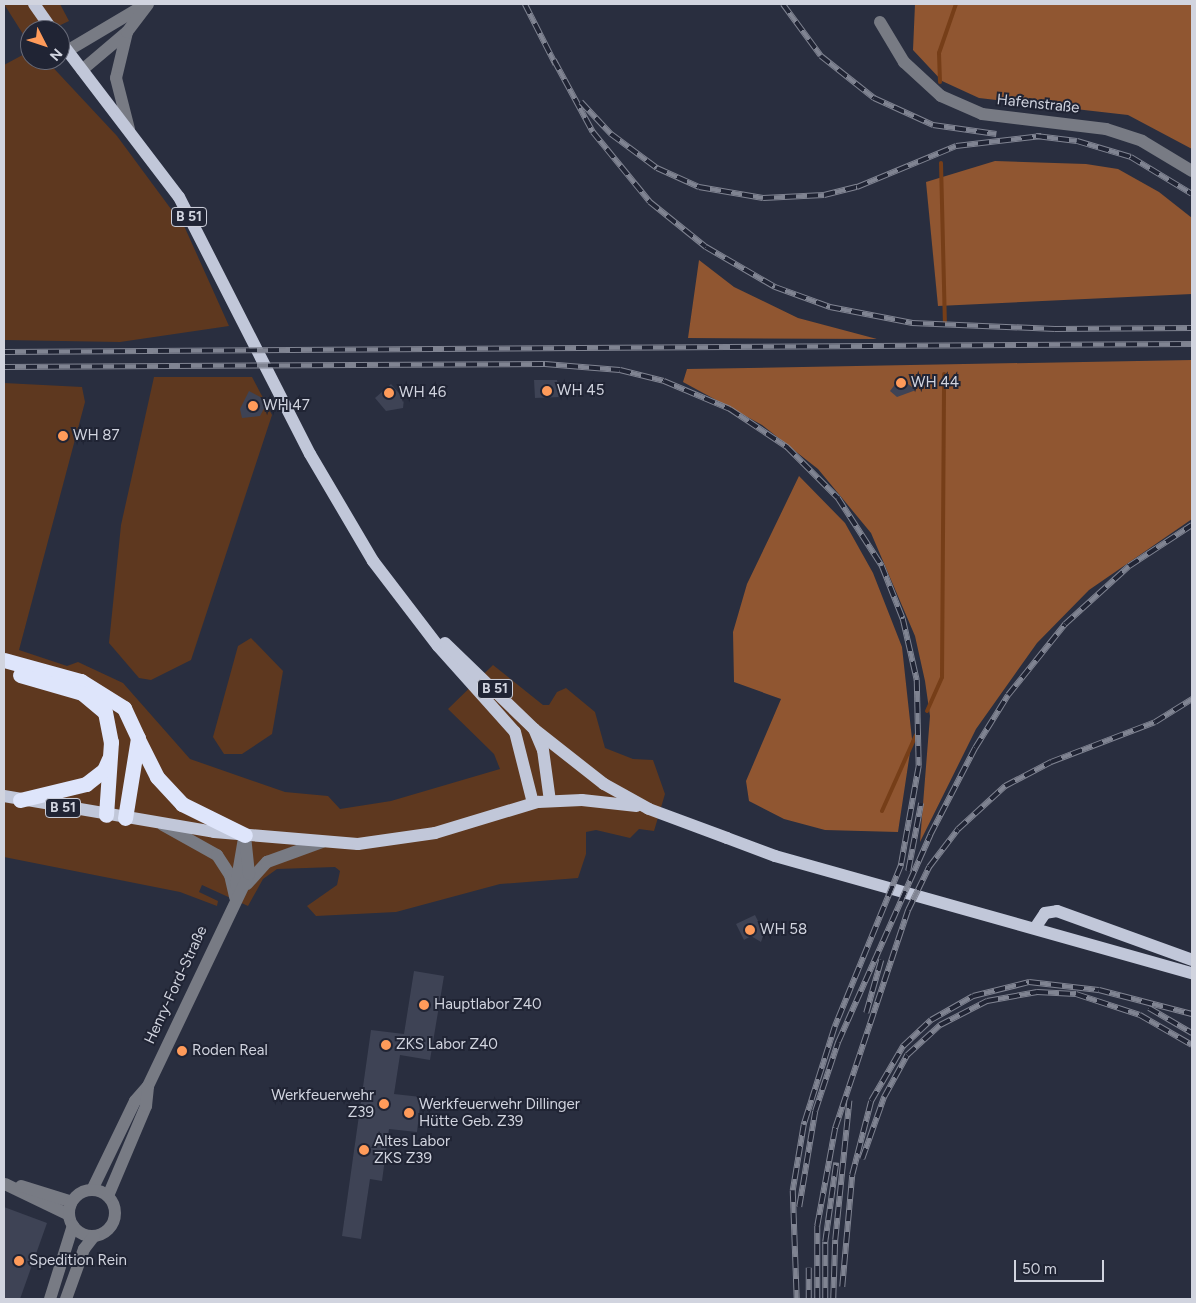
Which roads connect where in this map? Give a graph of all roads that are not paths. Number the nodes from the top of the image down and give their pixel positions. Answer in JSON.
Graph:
{"nodes":[{"id":1,"x":34,"y":4,"type":"edge"},
{"id":2,"x":147,"y":4,"type":"edge"},
{"id":3,"x":45,"y":20,"type":"edge"},
{"id":4,"x":880,"y":22,"type":"dead end"},
{"id":5,"x":126,"y":32,"type":"junction"},
{"id":6,"x":70,"y":43,"type":"edge"},
{"id":7,"x":70,"y":54,"type":"edge"},
{"id":8,"x":82,"y":70,"type":"junction"},
{"id":9,"x":129,"y":129,"type":"junction"},
{"id":10,"x":1192,"y":170,"type":"edge"},
{"id":11,"x":401,"y":599,"type":"junction"},
{"id":12,"x":4,"y":660,"type":"edge"},
{"id":13,"x":4,"y":670,"type":"edge"},
{"id":14,"x":534,"y":730,"type":"junction"},
{"id":15,"x":138,"y":738,"type":"junction"},
{"id":16,"x":110,"y":758,"type":"junction"},
{"id":17,"x":4,"y":796,"type":"edge"},
{"id":18,"x":20,"y":800,"type":"junction"},
{"id":19,"x":550,"y":801,"type":"junction"},
{"id":20,"x":533,"y":804,"type":"junction"},
{"id":21,"x":649,"y":809,"type":"junction"},
{"id":22,"x":106,"y":816,"type":"junction"},
{"id":23,"x":125,"y":818,"type":"junction"},
{"id":24,"x":163,"y":825,"type":"junction"},
{"id":25,"x":245,"y":835,"type":"junction"},
{"id":26,"x":322,"y":842,"type":"junction"},
{"id":27,"x":235,"y":897,"type":"junction"},
{"id":28,"x":1035,"y":928,"type":"junction"},
{"id":29,"x":1192,"y":960,"type":"edge"},
{"id":30,"x":1192,"y":973,"type":"edge"},
{"id":31,"x":148,"y":1086,"type":"junction"},
{"id":32,"x":4,"y":1184,"type":"edge"},
{"id":33,"x":92,"y":1190,"type":"junction"},
{"id":34,"x":108,"y":1196,"type":"junction"},
{"id":35,"x":71,"y":1214,"type":"junction"},
{"id":36,"x":94,"y":1236,"type":"junction"},
{"id":37,"x":50,"y":1299,"type":"edge"},
{"id":38,"x":66,"y":1299,"type":"edge"}],
"edges":[{"from":1,"to":3,"type":"main road"},
{"from":2,"to":5,"type":"street"},
{"from":2,"to":6,"type":"street"},
{"from":4,"to":10,"type":"street","name":"Hafenstraße"},
{"from":5,"to":8,"type":"street"},
{"from":5,"to":9,"type":"street"},
{"from":7,"to":8,"type":"main road","number":"B 51"},
{"from":8,"to":9,"type":"main road","number":"B 51"},
{"from":9,"to":11,"type":"main road","number":"B 51"},
{"from":11,"to":14,"type":"main road","number":"B 51"},
{"from":11,"to":20,"type":"main road","number":"B 51"},
{"from":12,"to":15,"type":"highway"},
{"from":13,"to":16,"type":"highway"},
{"from":14,"to":19,"type":"main road","number":"B 51"},
{"from":14,"to":21,"type":"main road"},
{"from":15,"to":23,"type":"highway"},
{"from":15,"to":25,"type":"highway"},
{"from":16,"to":18,"type":"highway"},
{"from":16,"to":22,"type":"highway"},
{"from":17,"to":18,"type":"main road","number":"B 51"},
{"from":18,"to":22,"type":"main road","number":"B 51"},
{"from":19,"to":20,"type":"main road","number":"B 51"},
{"from":19,"to":21,"type":"main road"},
{"from":20,"to":26,"type":"main road","number":"B 51"},
{"from":21,"to":28,"type":"main road"},
{"from":22,"to":23,"type":"main road","number":"B 51"},
{"from":23,"to":24,"type":"main road","number":"B 51"},
{"from":24,"to":25,"type":"main road","number":"B 51"},
{"from":24,"to":27,"type":"street"},
{"from":25,"to":26,"type":"main road","number":"B 51"},
{"from":25,"to":27,"type":"street","name":"Henry-Ford-Straße"},
{"from":26,"to":27,"type":"street"},
{"from":27,"to":31,"type":"street","name":"Henry-Ford-Straße"},
{"from":28,"to":29,"type":"main road"},
{"from":28,"to":30,"type":"main road"},
{"from":31,"to":33,"type":"street","name":"Henry-Ford-Straße"},
{"from":31,"to":34,"type":"street","name":"Henry-Ford-Straße"},
{"from":32,"to":35,"type":"street"},
{"from":33,"to":34,"type":"street"},
{"from":33,"to":35,"type":"street"},
{"from":34,"to":36,"type":"street"},
{"from":35,"to":36,"type":"street"},
{"from":35,"to":37,"type":"street"},
{"from":36,"to":38,"type":"street"}]}
